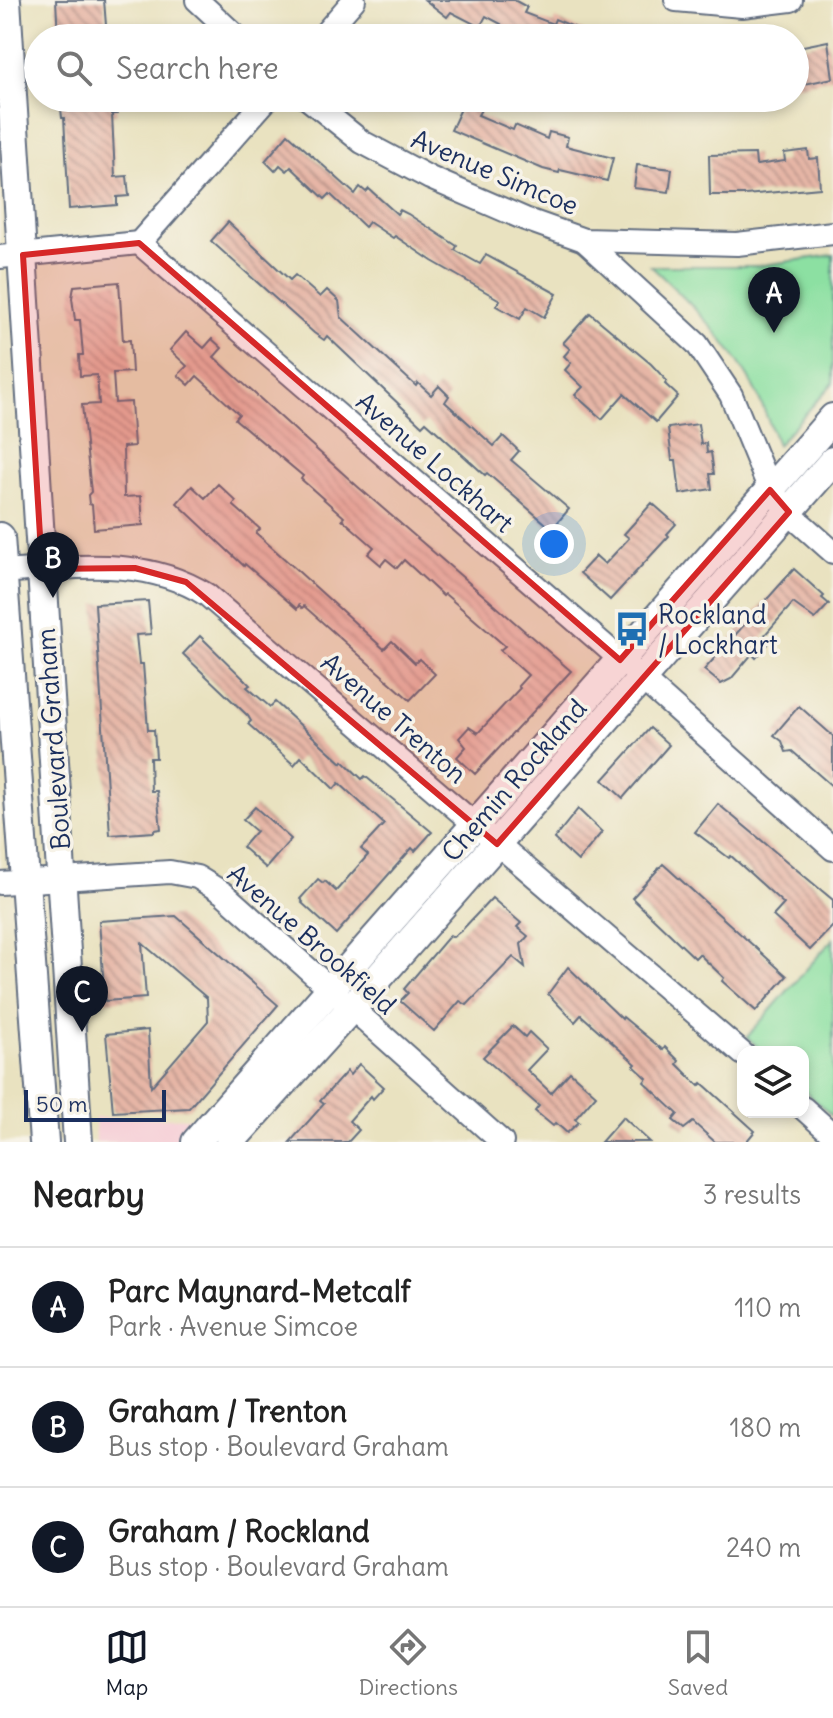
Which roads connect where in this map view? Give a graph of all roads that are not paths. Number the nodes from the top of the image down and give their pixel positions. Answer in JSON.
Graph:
{"nodes":[{"id":1,"x":6,"y":0,"type":"edge"},
{"id":2,"x":197,"y":0,"type":"edge"},
{"id":3,"x":354,"y":0,"type":"edge"},
{"id":4,"x":676,"y":0,"type":"edge"},
{"id":5,"x":791,"y":0,"type":"edge"},
{"id":6,"x":223,"y":24,"type":"edge"},
{"id":7,"x":333,"y":24,"type":"edge"},
{"id":8,"x":256,"y":112,"type":"edge"},
{"id":9,"x":324,"y":112,"type":"edge"},
{"id":10,"x":833,"y":233,"type":"edge"},
{"id":11,"x":584,"y":240,"type":"junction"},
{"id":12,"x":139,"y":243,"type":"junction"},
{"id":13,"x":11,"y":256,"type":"edge"},
{"id":14,"x":833,"y":418,"type":"edge"},
{"id":15,"x":833,"y":461,"type":"edge"},
{"id":16,"x":770,"y":490,"type":"junction"},
{"id":17,"x":789,"y":512,"type":"junction"},
{"id":18,"x":0,"y":537,"type":"edge"},
{"id":19,"x":833,"y":552,"type":"edge"},
{"id":20,"x":42,"y":569,"type":"junction"},
{"id":21,"x":1,"y":572,"type":"edge"},
{"id":22,"x":620,"y":660,"type":"junction"},
{"id":23,"x":641,"y":680,"type":"junction"},
{"id":24,"x":475,"y":824,"type":"junction"},
{"id":25,"x":497,"y":844,"type":"junction"},
{"id":26,"x":833,"y":849,"type":"edge"},
{"id":27,"x":62,"y":878,"type":"junction"},
{"id":28,"x":12,"y":882,"type":"edge"},
{"id":29,"x":340,"y":1000,"type":"junction"},
{"id":30,"x":737,"y":1049,"type":"edge"},
{"id":31,"x":809,"y":1113,"type":"edge"},
{"id":32,"x":833,"y":1135,"type":"edge"},
{"id":33,"x":44,"y":1142,"type":"edge"},
{"id":34,"x":78,"y":1142,"type":"edge"},
{"id":35,"x":196,"y":1142,"type":"edge"},
{"id":36,"x":230,"y":1142,"type":"edge"},
{"id":37,"x":502,"y":1142,"type":"edge"}],
"edges":[{"from":1,"to":13,"type":"street","name":"Boulevard Graham"},
{"from":2,"to":6,"type":"street"},
{"from":3,"to":7,"type":"street"},
{"from":4,"to":5,"type":"street"},
{"from":8,"to":12,"type":"street"},
{"from":9,"to":11,"type":"street","name":"Avenue Simcoe"},
{"from":10,"to":11,"type":"street","name":"Avenue Simcoe"},
{"from":11,"to":16,"type":"street","name":"Avenue Simcoe"},
{"from":12,"to":13,"type":"street"},
{"from":12,"to":22,"type":"street","name":"Avenue Lockhart"},
{"from":13,"to":20,"type":"street","name":"Boulevard Graham"},
{"from":14,"to":16,"type":"street","name":"Chemin Rockland"},
{"from":15,"to":17,"type":"street","name":"Chemin Rockland"},
{"from":16,"to":17,"type":"street","name":"Avenue Simcoe"},
{"from":16,"to":22,"type":"street","name":"Chemin Rockland"},
{"from":17,"to":19,"type":"street","name":"Avenue Simcoe"},
{"from":17,"to":23,"type":"street","name":"Chemin Rockland"},
{"from":18,"to":21,"type":"street","name":"Boulevard Graham"},
{"from":20,"to":21,"type":"street","name":"Avenue Trenton"},
{"from":20,"to":24,"type":"street","name":"Avenue Trenton"},
{"from":20,"to":27,"type":"street","name":"Boulevard Graham"},
{"from":21,"to":28,"type":"street","name":"Boulevard Graham"},
{"from":22,"to":23,"type":"street","name":"Avenue Lockhart"},
{"from":22,"to":24,"type":"street","name":"Chemin Rockland"},
{"from":23,"to":25,"type":"street","name":"Chemin Rockland"},
{"from":23,"to":26,"type":"street","name":"Avenue Lockhart"},
{"from":24,"to":25,"type":"street","name":"Avenue Trenton"},
{"from":24,"to":29,"type":"street","name":"Chemin Rockland"},
{"from":25,"to":29,"type":"street","name":"Chemin Rockland"},
{"from":25,"to":30,"type":"street","name":"Avenue Trenton"},
{"from":27,"to":28,"type":"street","name":"Avenue Brookfield"},
{"from":27,"to":29,"type":"street","name":"Avenue Brookfield"},
{"from":27,"to":34,"type":"street","name":"Boulevard Graham"},
{"from":28,"to":33,"type":"street","name":"Boulevard Graham"},
{"from":29,"to":35,"type":"street","name":"Chemin Rockland"},
{"from":29,"to":36,"type":"street","name":"Chemin Rockland"},
{"from":29,"to":37,"type":"street","name":"Avenue Brookfield"},
{"from":31,"to":32,"type":"street"}]}
